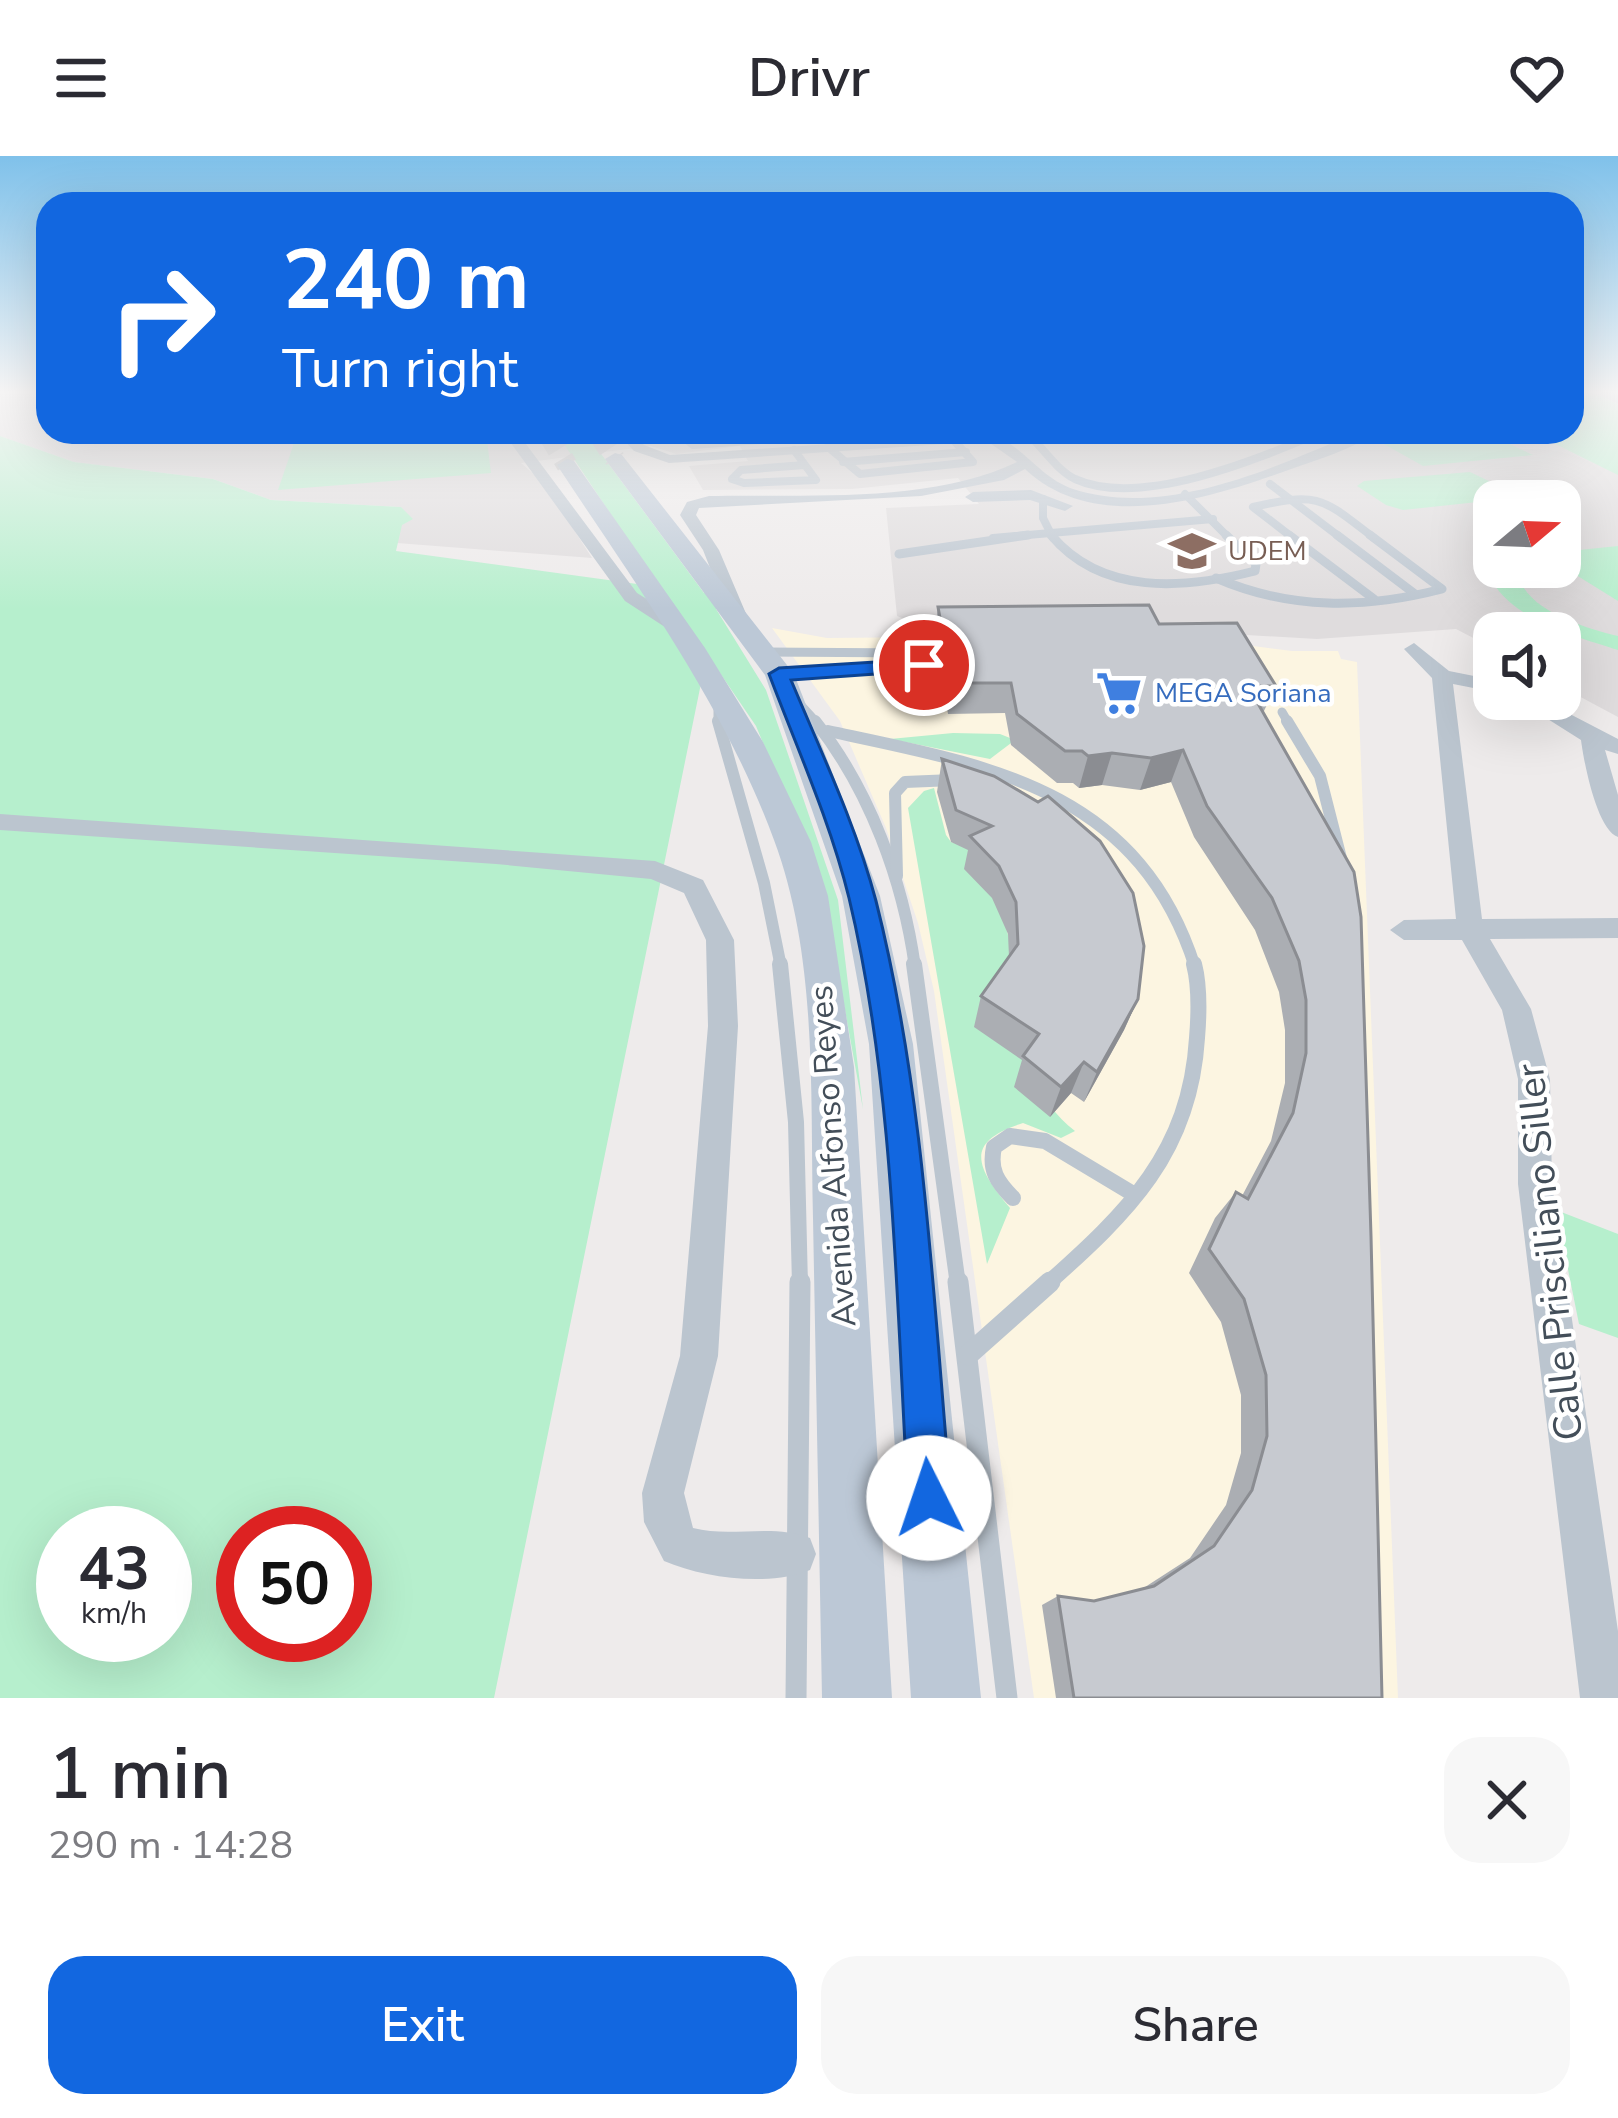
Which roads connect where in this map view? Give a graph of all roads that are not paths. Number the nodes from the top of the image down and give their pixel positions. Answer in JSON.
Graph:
{"nodes":[{"id":1,"x":534,"y":465,"type":"tunnel mouth"},
{"id":2,"x":568,"y":465,"type":"tunnel mouth"},
{"id":3,"x":632,"y":465,"type":"tunnel mouth"},
{"id":4,"x":804,"y":465,"type":"joint"},
{"id":5,"x":846,"y":465,"type":"edge"},
{"id":6,"x":947,"y":465,"type":"edge"},
{"id":7,"x":1022,"y":465,"type":"edge"},
{"id":8,"x":1025,"y":465,"type":"edge"},
{"id":9,"x":1060,"y":465,"type":"edge"},
{"id":10,"x":1231,"y":465,"type":"edge"},
{"id":11,"x":1283,"y":465,"type":"edge"},
{"id":12,"x":1292,"y":465,"type":"edge"},
{"id":13,"x":1287,"y":467,"type":"junction"},
{"id":14,"x":1270,"y":484,"type":"junction"},
{"id":15,"x":1190,"y":498,"type":"junction"},
{"id":16,"x":1286,"y":498,"type":"junction"},
{"id":17,"x":842,"y":499,"type":"junction"},
{"id":18,"x":1043,"y":500,"type":"junction"},
{"id":19,"x":1213,"y":519,"type":"junction"},
{"id":20,"x":1049,"y":532,"type":"junction"},
{"id":21,"x":899,"y":554,"type":"dead end"},
{"id":22,"x":1216,"y":578,"type":"junction"},
{"id":23,"x":1415,"y":594,"type":"junction"},
{"id":24,"x":1374,"y":599,"type":"junction"},
{"id":25,"x":675,"y":626,"type":"junction"},
{"id":26,"x":1414,"y":649,"type":"dead end"},
{"id":27,"x":767,"y":659,"type":"junction"},
{"id":28,"x":1442,"y":676,"type":"junction"},
{"id":29,"x":1473,"y":682,"type":"edge"},
{"id":30,"x":718,"y":688,"type":"junction"},
{"id":31,"x":1282,"y":712,"type":"dead end"},
{"id":32,"x":1562,"y":720,"type":"edge"},
{"id":33,"x":828,"y":731,"type":"junction"},
{"id":34,"x":1592,"y":737,"type":"junction"},
{"id":35,"x":1618,"y":747,"type":"edge"},
{"id":36,"x":1006,"y":773,"type":"junction"},
{"id":37,"x":0,"y":822,"type":"edge"},
{"id":38,"x":1618,"y":829,"type":"edge"},
{"id":39,"x":898,"y":887,"type":"junction"},
{"id":40,"x":1346,"y":888,"type":"edge"},
{"id":41,"x":1618,"y":928,"type":"edge"},
{"id":42,"x":1470,"y":929,"type":"junction"},
{"id":43,"x":1404,"y":930,"type":"dead end"},
{"id":44,"x":1135,"y":1195,"type":"junction"},
{"id":45,"x":1013,"y":1198,"type":"dead end"},
{"id":46,"x":968,"y":1355,"type":"junction"},
{"id":47,"x":794,"y":1554,"type":"junction"},
{"id":48,"x":796,"y":1698,"type":"edge"},
{"id":49,"x":857,"y":1698,"type":"edge"},
{"id":50,"x":946,"y":1698,"type":"edge"},
{"id":51,"x":1007,"y":1698,"type":"edge"},
{"id":52,"x":1604,"y":1698,"type":"edge"}],
"edges":[{"from":1,"to":25,"type":"street"},
{"from":2,"to":25,"type":"main road","name":"Avenida Alfonso Reyes"},
{"from":3,"to":27,"type":"main road","name":"Avenida Alfonso Reyes"},
{"from":4,"to":4,"type":"lane"},
{"from":5,"to":6,"type":"lane"},
{"from":7,"to":17,"type":"street"},
{"from":8,"to":15,"type":"street"},
{"from":9,"to":10,"type":"lane"},
{"from":11,"to":13,"type":"lane"},
{"from":12,"to":13,"type":"street"},
{"from":13,"to":14,"type":"street"},
{"from":13,"to":15,"type":"street"},
{"from":14,"to":15,"type":"street"},
{"from":14,"to":16,"type":"lane"},
{"from":15,"to":18,"type":"street"},
{"from":15,"to":19,"type":"lane"},
{"from":16,"to":23,"type":"lane"},
{"from":16,"to":23,"type":"lane"},
{"from":16,"to":24,"type":"lane"},
{"from":17,"to":18,"type":"street"},
{"from":17,"to":27,"type":"street"},
{"from":18,"to":20,"type":"lane"},
{"from":19,"to":20,"type":"lane"},
{"from":19,"to":22,"type":"lane"},
{"from":20,"to":21,"type":"lane"},
{"from":20,"to":22,"type":"lane"},
{"from":22,"to":24,"type":"lane"},
{"from":23,"to":24,"type":"lane"},
{"from":25,"to":30,"type":"main road","name":"Avenida Alfonso Reyes"},
{"from":26,"to":28,"type":"street"},
{"from":27,"to":27,"type":"lane"},
{"from":27,"to":33,"type":"lane"},
{"from":27,"to":50,"type":"main road","name":"Avenida Alfonso Reyes"},
{"from":28,"to":29,"type":"street"},
{"from":28,"to":42,"type":"street","name":"Calle Prisciliano Siller"},
{"from":30,"to":47,"type":"lane"},
{"from":30,"to":49,"type":"main road","name":"Avenida Alfonso Reyes"},
{"from":31,"to":40,"type":"lane"},
{"from":32,"to":34,"type":"street"},
{"from":33,"to":36,"type":"lane"},
{"from":33,"to":39,"type":"lane"},
{"from":34,"to":35,"type":"street"},
{"from":34,"to":38,"type":"street"},
{"from":36,"to":39,"type":"lane"},
{"from":36,"to":44,"type":"lane"},
{"from":37,"to":47,"type":"street"},
{"from":39,"to":46,"type":"lane"},
{"from":41,"to":42,"type":"street"},
{"from":42,"to":43,"type":"street"},
{"from":42,"to":52,"type":"street","name":"Calle Prisciliano Siller"},
{"from":44,"to":45,"type":"lane"},
{"from":44,"to":46,"type":"lane"},
{"from":46,"to":51,"type":"lane"},
{"from":47,"to":48,"type":"lane"}]}
